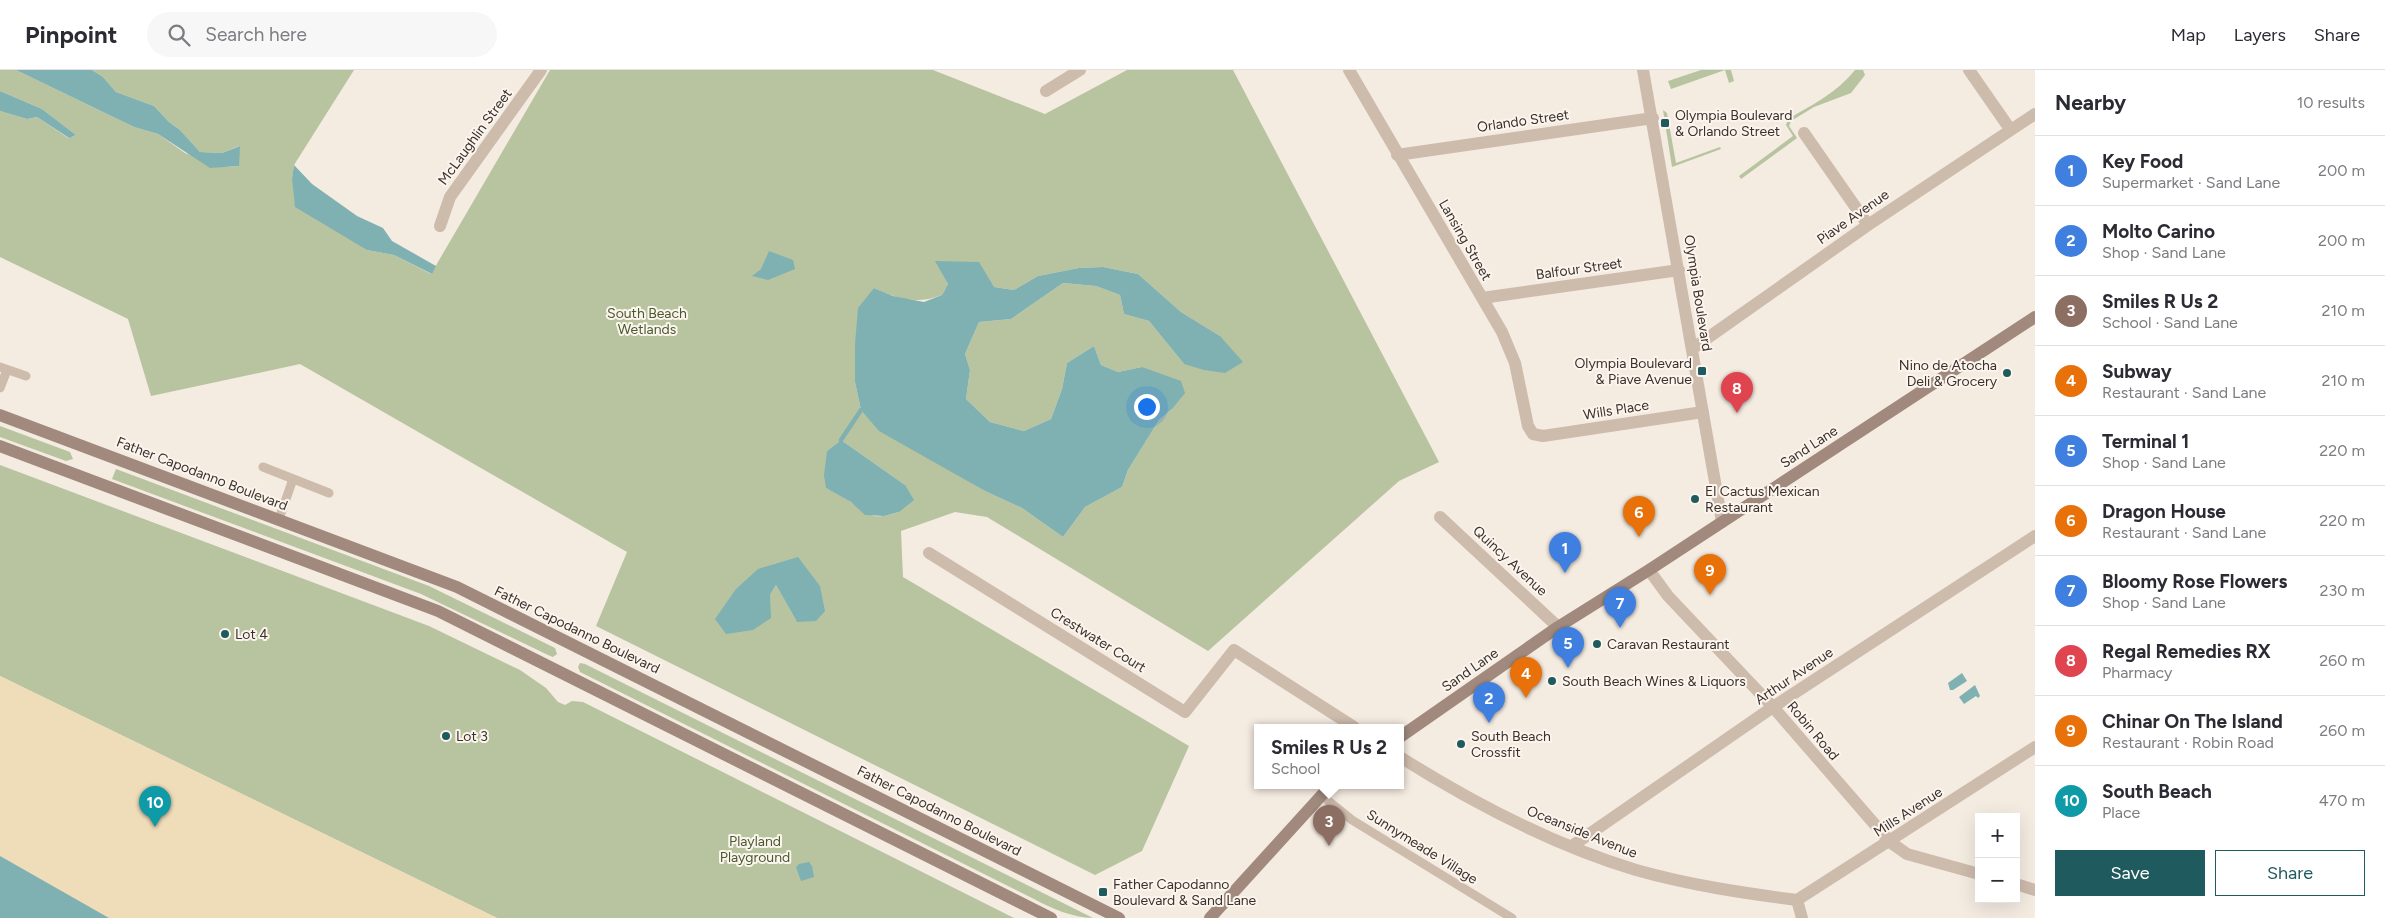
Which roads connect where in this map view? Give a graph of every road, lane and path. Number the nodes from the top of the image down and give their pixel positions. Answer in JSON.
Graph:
{"nodes":[{"id":1,"x":541,"y":70,"type":"edge"},
{"id":2,"x":1080,"y":70,"type":"edge"},
{"id":3,"x":1349,"y":70,"type":"edge"},
{"id":4,"x":1643,"y":70,"type":"edge"},
{"id":5,"x":1970,"y":70,"type":"edge"},
{"id":6,"x":1046,"y":91,"type":"dead end"},
{"id":7,"x":2035,"y":114,"type":"edge"},
{"id":8,"x":1653,"y":118,"type":"junction"},
{"id":9,"x":2010,"y":129,"type":"junction"},
{"id":10,"x":1804,"y":133,"type":"dead end"},
{"id":11,"x":1398,"y":155,"type":"junction"},
{"id":12,"x":1868,"y":225,"type":"junction"},
{"id":13,"x":440,"y":226,"type":"dead end"},
{"id":14,"x":1679,"y":270,"type":"junction"},
{"id":15,"x":1482,"y":298,"type":"junction"},
{"id":16,"x":2035,"y":317,"type":"edge"},
{"id":17,"x":1692,"y":349,"type":"junction"},
{"id":18,"x":3,"y":369,"type":"edge"},
{"id":19,"x":26,"y":376,"type":"dead end"},
{"id":20,"x":0,"y":388,"type":"edge"},
{"id":21,"x":1703,"y":412,"type":"junction"},
{"id":22,"x":0,"y":415,"type":"edge"},
{"id":23,"x":1533,"y":434,"type":"joint"},
{"id":24,"x":0,"y":446,"type":"edge"},
{"id":25,"x":263,"y":467,"type":"dead end"},
{"id":26,"x":293,"y":479,"type":"junction"},
{"id":27,"x":330,"y":493,"type":"dead end"},
{"id":28,"x":1440,"y":517,"type":"dead end"},
{"id":29,"x":279,"y":519,"type":"junction"},
{"id":30,"x":1722,"y":522,"type":"junction"},
{"id":31,"x":2035,"y":536,"type":"edge"},
{"id":32,"x":929,"y":553,"type":"dead end"},
{"id":33,"x":1649,"y":570,"type":"junction"},
{"id":34,"x":1558,"y":627,"type":"junction"},
{"id":35,"x":1773,"y":707,"type":"junction"},
{"id":36,"x":1349,"y":724,"type":"edge"},
{"id":37,"x":1404,"y":734,"type":"edge"},
{"id":38,"x":2035,"y":747,"type":"edge"},
{"id":39,"x":1404,"y":760,"type":"edge"},
{"id":40,"x":1327,"y":789,"type":"edge"},
{"id":41,"x":1321,"y":794,"type":"junction"},
{"id":42,"x":1890,"y":842,"type":"junction"},
{"id":43,"x":1572,"y":846,"type":"junction"},
{"id":44,"x":1975,"y":873,"type":"edge"},
{"id":45,"x":2020,"y":885,"type":"edge"},
{"id":46,"x":2035,"y":890,"type":"edge"},
{"id":47,"x":1797,"y":900,"type":"junction"},
{"id":48,"x":1051,"y":918,"type":"edge"},
{"id":49,"x":1119,"y":918,"type":"edge"},
{"id":50,"x":1210,"y":918,"type":"edge"},
{"id":51,"x":1512,"y":918,"type":"edge"},
{"id":52,"x":1802,"y":918,"type":"edge"}],
"edges":[{"from":1,"to":13,"type":"street","name":"McLaughlin Street"},
{"from":2,"to":6,"type":"street"},
{"from":3,"to":11,"type":"street","name":"Lansing Street"},
{"from":4,"to":8,"type":"street","name":"Olympia Boulevard"},
{"from":5,"to":9,"type":"street"},
{"from":7,"to":9,"type":"street","name":"Piave Avenue"},
{"from":8,"to":11,"type":"street","name":"Orlando Street"},
{"from":8,"to":14,"type":"street","name":"Olympia Boulevard"},
{"from":9,"to":12,"type":"street","name":"Piave Avenue"},
{"from":10,"to":12,"type":"street"},
{"from":11,"to":15,"type":"street","name":"Lansing Street"},
{"from":12,"to":17,"type":"street","name":"Piave Avenue"},
{"from":14,"to":15,"type":"street","name":"Balfour Street"},
{"from":14,"to":17,"type":"street","name":"Olympia Boulevard"},
{"from":15,"to":23,"type":"street","name":"Lansing Street"},
{"from":16,"to":30,"type":"main road","name":"Sand Lane"},
{"from":17,"to":21,"type":"street","name":"Olympia Boulevard"},
{"from":18,"to":19,"type":"lane"},
{"from":18,"to":20,"type":"lane"},
{"from":21,"to":23,"type":"street","name":"Wills Place"},
{"from":21,"to":30,"type":"street","name":"Olympia Boulevard"},
{"from":22,"to":29,"type":"main road","name":"Father Capodanno Boulevard"},
{"from":24,"to":48,"type":"main road"},
{"from":25,"to":26,"type":"lane"},
{"from":26,"to":27,"type":"lane"},
{"from":26,"to":29,"type":"lane"},
{"from":28,"to":34,"type":"street","name":"Quincy Avenue"},
{"from":29,"to":49,"type":"main road","name":"Father Capodanno Boulevard"},
{"from":30,"to":33,"type":"main road","name":"Sand Lane"},
{"from":31,"to":35,"type":"street","name":"Arthur Avenue"},
{"from":32,"to":36,"type":"street","name":"Crestwater Court"},
{"from":33,"to":34,"type":"main road","name":"Sand Lane"},
{"from":33,"to":35,"type":"street","name":"Robin Road"},
{"from":34,"to":37,"type":"main road","name":"Sand Lane"},
{"from":35,"to":42,"type":"street","name":"Robin Road"},
{"from":35,"to":43,"type":"street","name":"Arthur Avenue"},
{"from":38,"to":42,"type":"street","name":"Mills Avenue"},
{"from":39,"to":43,"type":"street","name":"Oceanside Avenue"},
{"from":40,"to":41,"type":"main road"},
{"from":41,"to":50,"type":"main road"},
{"from":41,"to":51,"type":"lane","name":"Sunnymeade Village"},
{"from":42,"to":44,"type":"street","name":"Robin Road"},
{"from":42,"to":47,"type":"street","name":"Mills Avenue"},
{"from":43,"to":47,"type":"street","name":"Oceanside Avenue"},
{"from":45,"to":46,"type":"street"},
{"from":47,"to":52,"type":"street"}]}
